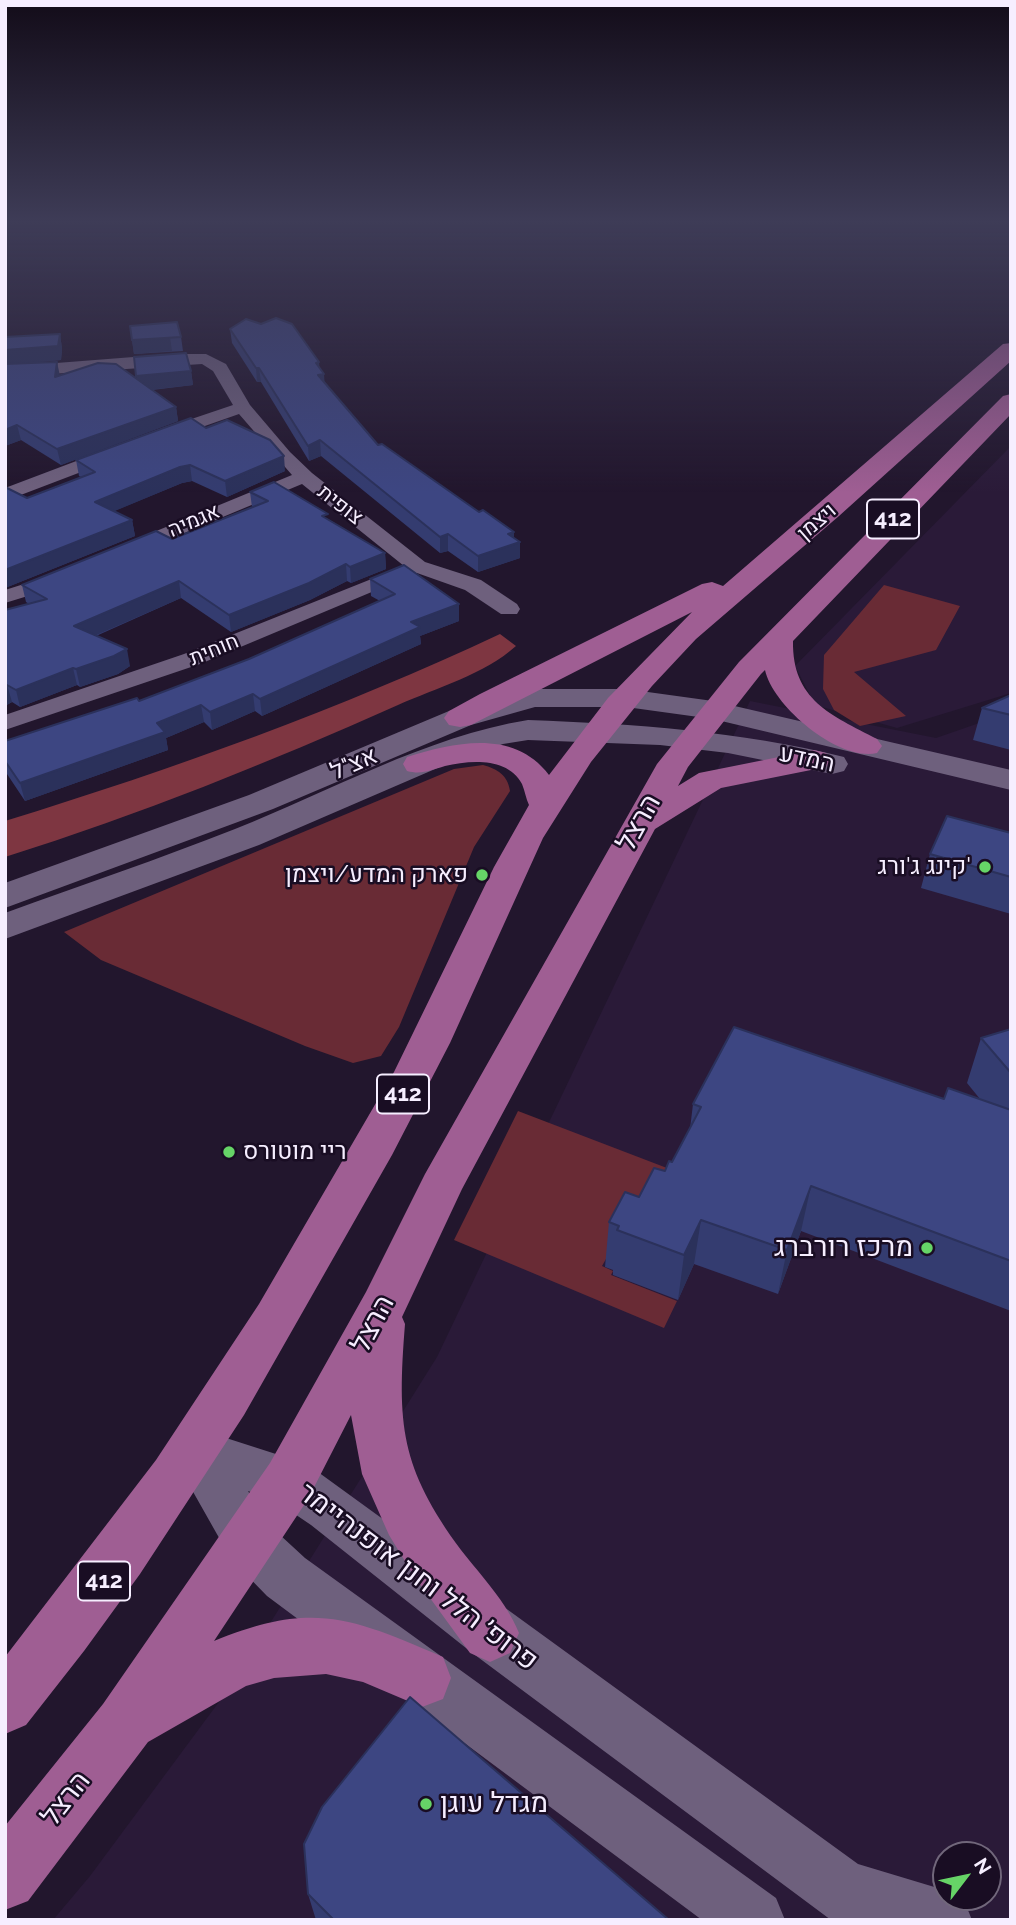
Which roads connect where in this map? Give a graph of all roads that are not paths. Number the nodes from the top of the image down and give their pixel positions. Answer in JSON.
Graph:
{"nodes":[{"id":1,"x":1011,"y":349,"type":"edge"},
{"id":2,"x":38,"y":369,"type":"junction"},
{"id":3,"x":5,"y":372,"type":"edge"},
{"id":4,"x":5,"y":391,"type":"edge"},
{"id":5,"x":1011,"y":401,"type":"edge"},
{"id":6,"x":243,"y":407,"type":"junction"},
{"id":7,"x":305,"y":477,"type":"junction"},
{"id":8,"x":5,"y":495,"type":"edge"},
{"id":9,"x":790,"y":546,"type":"junction"},
{"id":10,"x":114,"y":556,"type":"edge"},
{"id":11,"x":418,"y":566,"type":"junction"},
{"id":12,"x":75,"y":572,"type":"edge"},
{"id":13,"x":5,"y":597,"type":"edge"},
{"id":14,"x":509,"y":609,"type":"dead end"},
{"id":15,"x":778,"y":639,"type":"junction"},
{"id":16,"x":626,"y":698,"type":"junction"},
{"id":17,"x":460,"y":718,"type":"junction"},
{"id":18,"x":5,"y":723,"type":"edge"},
{"id":19,"x":702,"y":724,"type":"junction"},
{"id":20,"x":600,"y":733,"type":"junction"},
{"id":21,"x":866,"y":746,"type":"junction"},
{"id":22,"x":814,"y":760,"type":"junction"},
{"id":23,"x":419,"y":764,"type":"junction"},
{"id":24,"x":1011,"y":780,"type":"edge"},
{"id":25,"x":545,"y":804,"type":"junction"},
{"id":26,"x":1011,"y":806,"type":"edge"},
{"id":27,"x":638,"y":826,"type":"junction"},
{"id":28,"x":5,"y":896,"type":"edge"},
{"id":29,"x":5,"y":927,"type":"edge"},
{"id":30,"x":383,"y":1307,"type":"junction"},
{"id":31,"x":195,"y":1451,"type":"junction"},
{"id":32,"x":289,"y":1481,"type":"junction"},
{"id":33,"x":248,"y":1541,"type":"junction"},
{"id":34,"x":490,"y":1633,"type":"junction"},
{"id":35,"x":422,"y":1678,"type":"junction"},
{"id":36,"x":5,"y":1704,"type":"edge"},
{"id":37,"x":124,"y":1725,"type":"junction"},
{"id":38,"x":5,"y":1878,"type":"edge"},
{"id":39,"x":861,"y":1903,"type":"edge"},
{"id":40,"x":754,"y":1920,"type":"edge"},
{"id":41,"x":941,"y":1920,"type":"edge"}],
"edges":[{"from":1,"to":9,"type":"main road","name":"ויצמן","number":"412"},
{"from":2,"to":3,"type":"street"},
{"from":2,"to":4,"type":"street"},
{"from":2,"to":6,"type":"street","name":"צופית"},
{"from":5,"to":15,"type":"main road","number":"412"},
{"from":6,"to":7,"type":"street","name":"צופית"},
{"from":6,"to":8,"type":"street"},
{"from":7,"to":10,"type":"street","name":"אגמיה"},
{"from":7,"to":11,"type":"street","name":"צופית"},
{"from":9,"to":16,"type":"main road","name":"ויצמן","number":"412"},
{"from":9,"to":17,"type":"main road"},
{"from":11,"to":14,"type":"street","name":"צופית"},
{"from":11,"to":18,"type":"street","name":"חוחית"},
{"from":12,"to":13,"type":"street"},
{"from":15,"to":19,"type":"main road","number":"412"},
{"from":15,"to":21,"type":"main road"},
{"from":16,"to":17,"type":"main road","name":"אצ\"ל"},
{"from":16,"to":19,"type":"main road","name":"אצ\"ל"},
{"from":16,"to":20,"type":"main road","number":"412"},
{"from":17,"to":28,"type":"main road","name":"אצ\"ל"},
{"from":19,"to":20,"type":"main road","name":"המדע"},
{"from":19,"to":21,"type":"main road","name":"המדע"},
{"from":19,"to":22,"type":"main road","name":"המדע"},
{"from":19,"to":27,"type":"main road","name":"הרצל","number":"412"},
{"from":20,"to":23,"type":"main road","name":"אצ\"ל"},
{"from":20,"to":25,"type":"main road","number":"412"},
{"from":21,"to":24,"type":"main road","name":"המדע"},
{"from":22,"to":26,"type":"main road","name":"המדע"},
{"from":22,"to":27,"type":"main road"},
{"from":23,"to":25,"type":"main road"},
{"from":23,"to":29,"type":"main road","name":"אצ\"ל"},
{"from":25,"to":31,"type":"main road","number":"412"},
{"from":27,"to":30,"type":"main road","name":"הרצל","number":"412"},
{"from":30,"to":32,"type":"main road","name":"הרצל","number":"412"},
{"from":30,"to":34,"type":"main road"},
{"from":31,"to":32,"type":"street","name":"פרופ׳ הלל וחנן אופנהיימר"},
{"from":31,"to":33,"type":"street"},
{"from":31,"to":36,"type":"main road","number":"412"},
{"from":32,"to":33,"type":"main road","name":"הרצל","number":"412"},
{"from":32,"to":34,"type":"street","name":"פרופ׳ הלל וחנן אופנהיימר"},
{"from":33,"to":35,"type":"street"},
{"from":33,"to":37,"type":"main road","name":"הרצל","number":"412"},
{"from":34,"to":39,"type":"street","name":"פרופ׳ הלל וחנן אופנהיימר"},
{"from":35,"to":37,"type":"main road"},
{"from":35,"to":40,"type":"street"},
{"from":37,"to":38,"type":"main road","name":"הרצל","number":"412"},
{"from":39,"to":41,"type":"street","name":"פרופ׳ הלל וחנן אופנהיימר"}]}
